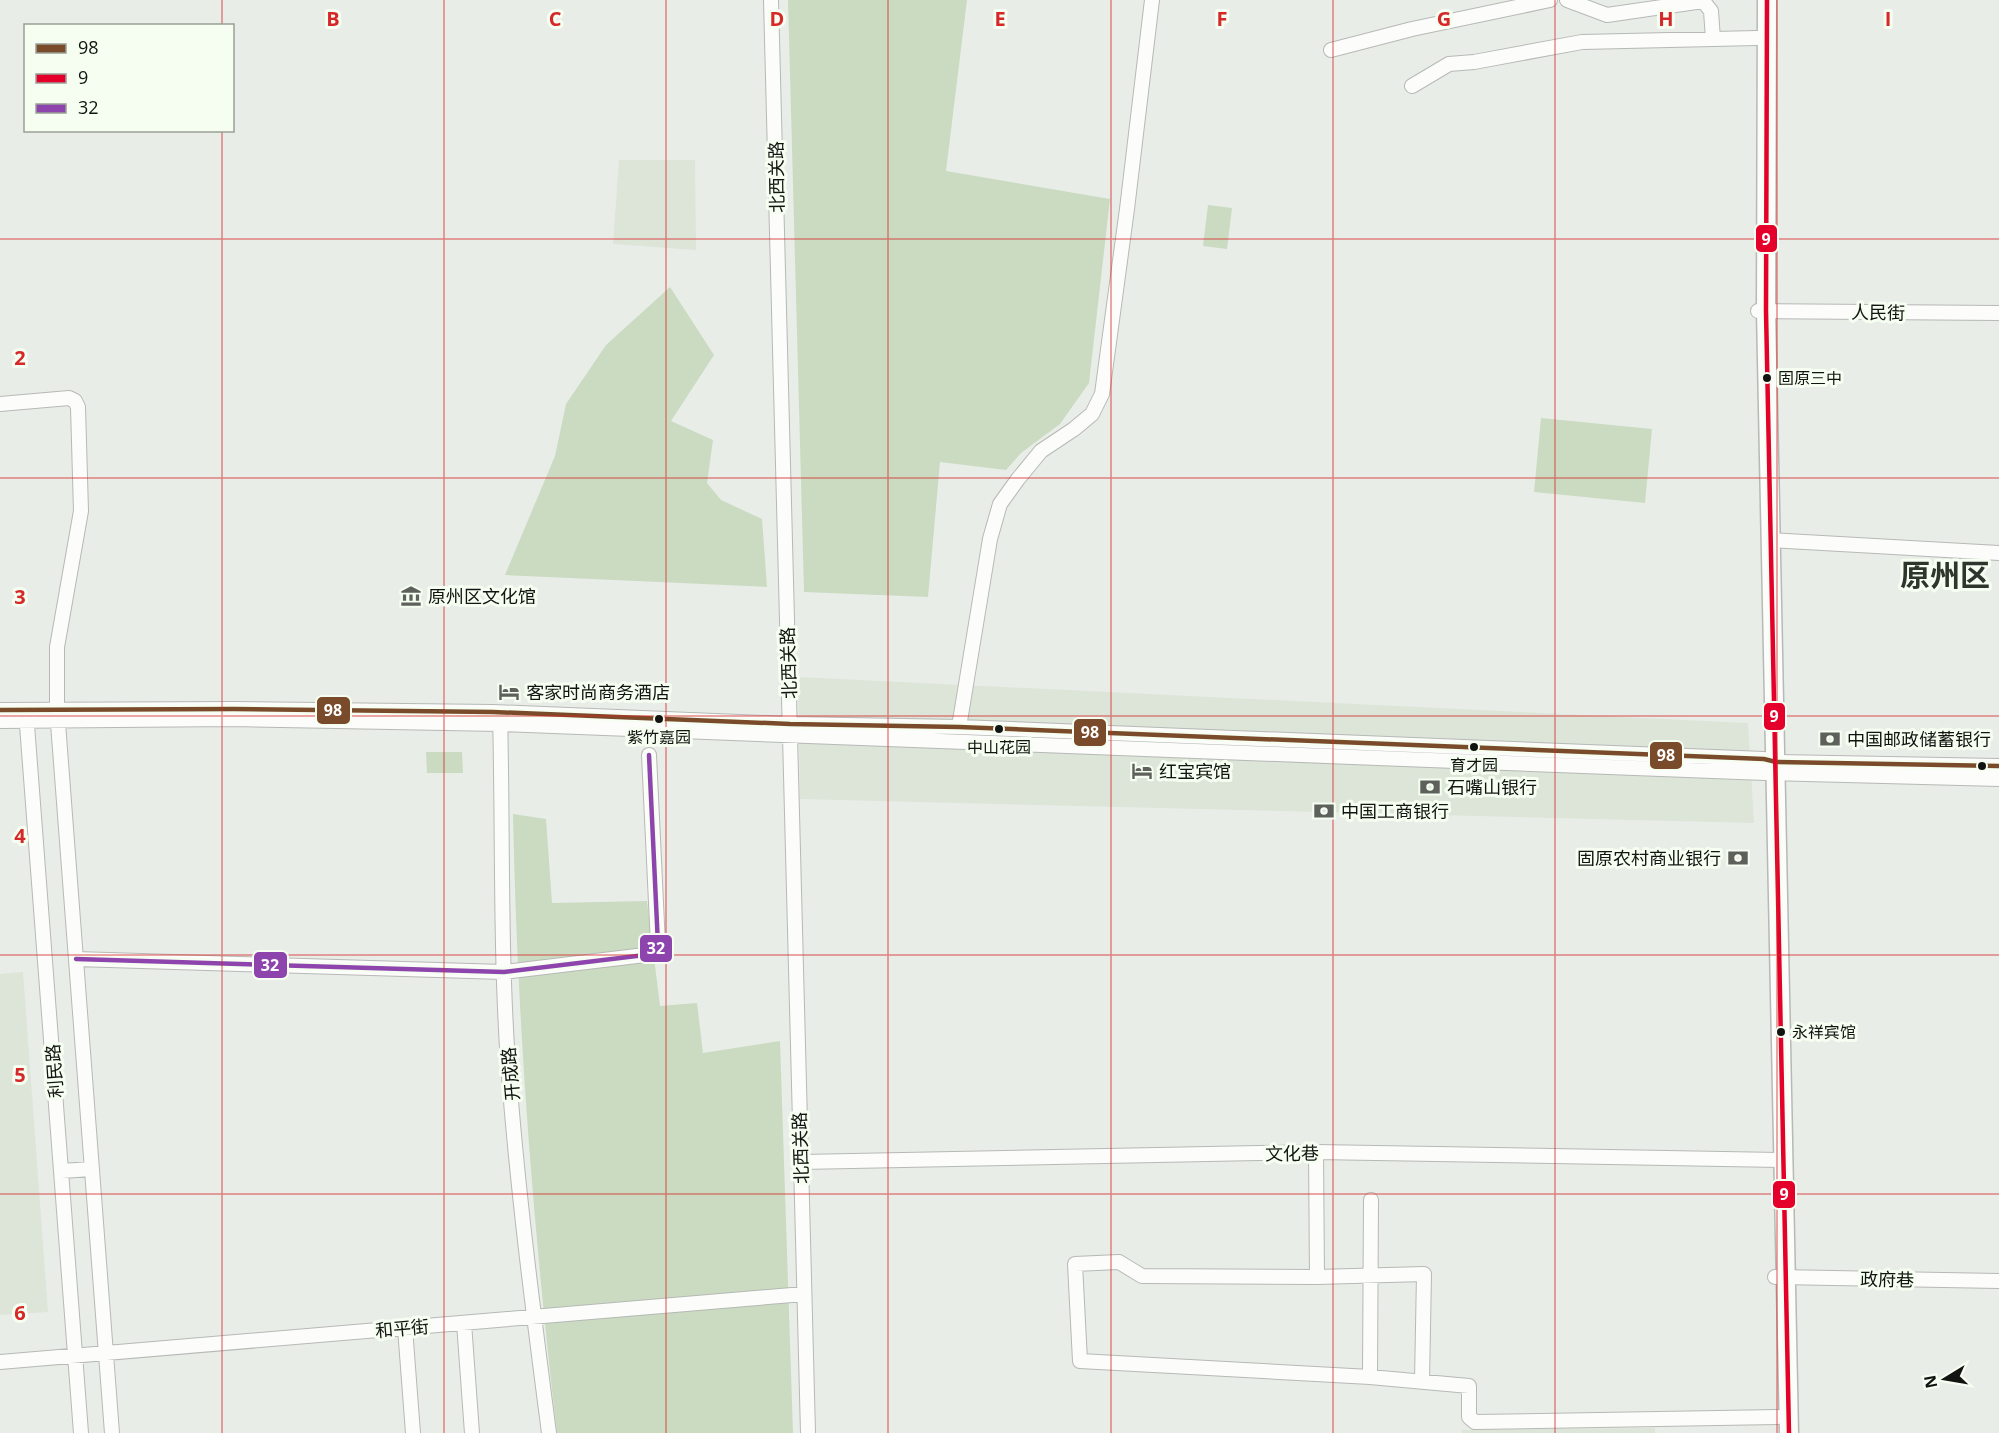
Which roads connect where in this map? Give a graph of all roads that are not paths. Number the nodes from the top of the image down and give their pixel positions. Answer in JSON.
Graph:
{"nodes":[{"id":1,"x":771,"y":0,"type":"edge"},
{"id":2,"x":1152,"y":0,"type":"edge"},
{"id":3,"x":1550,"y":0,"type":"edge"},
{"id":4,"x":1567,"y":0,"type":"edge"},
{"id":5,"x":1758,"y":0,"type":"edge"},
{"id":6,"x":1767,"y":0,"type":"edge"},
{"id":7,"x":1757,"y":38,"type":"junction"},
{"id":8,"x":1713,"y":39,"type":"junction"},
{"id":9,"x":1331,"y":50,"type":"dead end"},
{"id":10,"x":1412,"y":86,"type":"dead end"},
{"id":11,"x":1762,"y":311,"type":"junction"},
{"id":12,"x":1999,"y":313,"type":"edge"},
{"id":13,"x":0,"y":404,"type":"edge"},
{"id":14,"x":1769,"y":540,"type":"junction"},
{"id":15,"x":1999,"y":553,"type":"edge"},
{"id":16,"x":0,"y":710,"type":"edge"},
{"id":17,"x":26,"y":714,"type":"junction"},
{"id":18,"x":57,"y":715,"type":"junction"},
{"id":19,"x":500,"y":719,"type":"junction"},
{"id":20,"x":0,"y":721,"type":"edge"},
{"id":21,"x":959,"y":727,"type":"junction"},
{"id":22,"x":790,"y":729,"type":"junction"},
{"id":23,"x":649,"y":755,"type":"dead end"},
{"id":24,"x":1770,"y":766,"type":"junction"},
{"id":25,"x":1999,"y":766,"type":"edge"},
{"id":26,"x":1999,"y":778,"type":"edge"},
{"id":27,"x":76,"y":959,"type":"junction"},
{"id":28,"x":504,"y":972,"type":"junction"},
{"id":29,"x":1316,"y":1152,"type":"junction"},
{"id":30,"x":1778,"y":1160,"type":"junction"},
{"id":31,"x":801,"y":1162,"type":"junction"},
{"id":32,"x":92,"y":1169,"type":"junction"},
{"id":33,"x":61,"y":1171,"type":"junction"},
{"id":34,"x":1371,"y":1200,"type":"dead end"},
{"id":35,"x":1370,"y":1276,"type":"junction"},
{"id":36,"x":1317,"y":1277,"type":"junction"},
{"id":37,"x":1780,"y":1277,"type":"junction"},
{"id":38,"x":1999,"y":1281,"type":"edge"},
{"id":39,"x":804,"y":1294,"type":"junction"},
{"id":40,"x":534,"y":1316,"type":"junction"},
{"id":41,"x":464,"y":1323,"type":"junction"},
{"id":42,"x":405,"y":1328,"type":"junction"},
{"id":43,"x":106,"y":1353,"type":"junction"},
{"id":44,"x":75,"y":1356,"type":"junction"},
{"id":45,"x":0,"y":1362,"type":"edge"},
{"id":46,"x":1370,"y":1377,"type":"junction"},
{"id":47,"x":1422,"y":1382,"type":"junction"},
{"id":48,"x":1778,"y":1425,"type":"edge"},
{"id":49,"x":81,"y":1433,"type":"edge"},
{"id":50,"x":112,"y":1433,"type":"edge"},
{"id":51,"x":413,"y":1433,"type":"edge"},
{"id":52,"x":472,"y":1433,"type":"edge"},
{"id":53,"x":549,"y":1433,"type":"edge"},
{"id":54,"x":808,"y":1433,"type":"edge"},
{"id":55,"x":1789,"y":1433,"type":"edge"}],
"edges":[{"from":1,"to":22,"type":"street","name":"北西关路"},
{"from":2,"to":21,"type":"street"},
{"from":3,"to":9,"type":"street"},
{"from":4,"to":8,"type":"street"},
{"from":5,"to":7,"type":"main road"},
{"from":6,"to":11,"type":"main road"},
{"from":7,"to":8,"type":"street"},
{"from":7,"to":11,"type":"main road"},
{"from":8,"to":10,"type":"street"},
{"from":11,"to":12,"type":"street","name":"人民街"},
{"from":11,"to":14,"type":"main road"},
{"from":11,"to":24,"type":"main road"},
{"from":13,"to":18,"type":"street","name":"利民路"},
{"from":14,"to":15,"type":"street"},
{"from":14,"to":24,"type":"main road"},
{"from":16,"to":17,"type":"street"},
{"from":17,"to":18,"type":"street"},
{"from":17,"to":20,"type":"street"},
{"from":17,"to":33,"type":"street","name":"利民路"},
{"from":18,"to":19,"type":"street"},
{"from":18,"to":27,"type":"street","name":"利民路"},
{"from":19,"to":22,"type":"street"},
{"from":19,"to":28,"type":"street","name":"开成路"},
{"from":21,"to":22,"type":"street"},
{"from":21,"to":24,"type":"street"},
{"from":22,"to":24,"type":"street"},
{"from":22,"to":31,"type":"street","name":"北西关路"},
{"from":23,"to":28,"type":"street"},
{"from":24,"to":25,"type":"street"},
{"from":24,"to":26,"type":"street"},
{"from":24,"to":30,"type":"main road"},
{"from":27,"to":28,"type":"street"},
{"from":27,"to":32,"type":"street","name":"利民路"},
{"from":28,"to":40,"type":"street","name":"开成路"},
{"from":29,"to":30,"type":"street","name":"文化巷"},
{"from":29,"to":31,"type":"street","name":"文化巷"},
{"from":29,"to":36,"type":"street"},
{"from":30,"to":37,"type":"main road"},
{"from":31,"to":39,"type":"street","name":"北西关路"},
{"from":32,"to":33,"type":"street"},
{"from":32,"to":43,"type":"street","name":"利民路"},
{"from":33,"to":44,"type":"street","name":"利民路"},
{"from":34,"to":35,"type":"street"},
{"from":35,"to":36,"type":"street"},
{"from":35,"to":46,"type":"street"},
{"from":35,"to":47,"type":"street"},
{"from":36,"to":46,"type":"street"},
{"from":37,"to":38,"type":"street","name":"政府巷"},
{"from":37,"to":48,"type":"main road"},
{"from":37,"to":55,"type":"main road"},
{"from":39,"to":40,"type":"street","name":"和平街"},
{"from":39,"to":54,"type":"street","name":"北西关路"},
{"from":40,"to":41,"type":"street","name":"和平街"},
{"from":40,"to":53,"type":"street","name":"开成路"},
{"from":41,"to":42,"type":"street","name":"和平街"},
{"from":41,"to":52,"type":"street"},
{"from":42,"to":43,"type":"street","name":"和平街"},
{"from":42,"to":51,"type":"street"},
{"from":43,"to":44,"type":"street","name":"和平街"},
{"from":43,"to":50,"type":"street","name":"利民路"},
{"from":44,"to":45,"type":"street","name":"和平街"},
{"from":44,"to":49,"type":"street","name":"利民路"},
{"from":46,"to":47,"type":"street"},
{"from":47,"to":48,"type":"street"}]}
